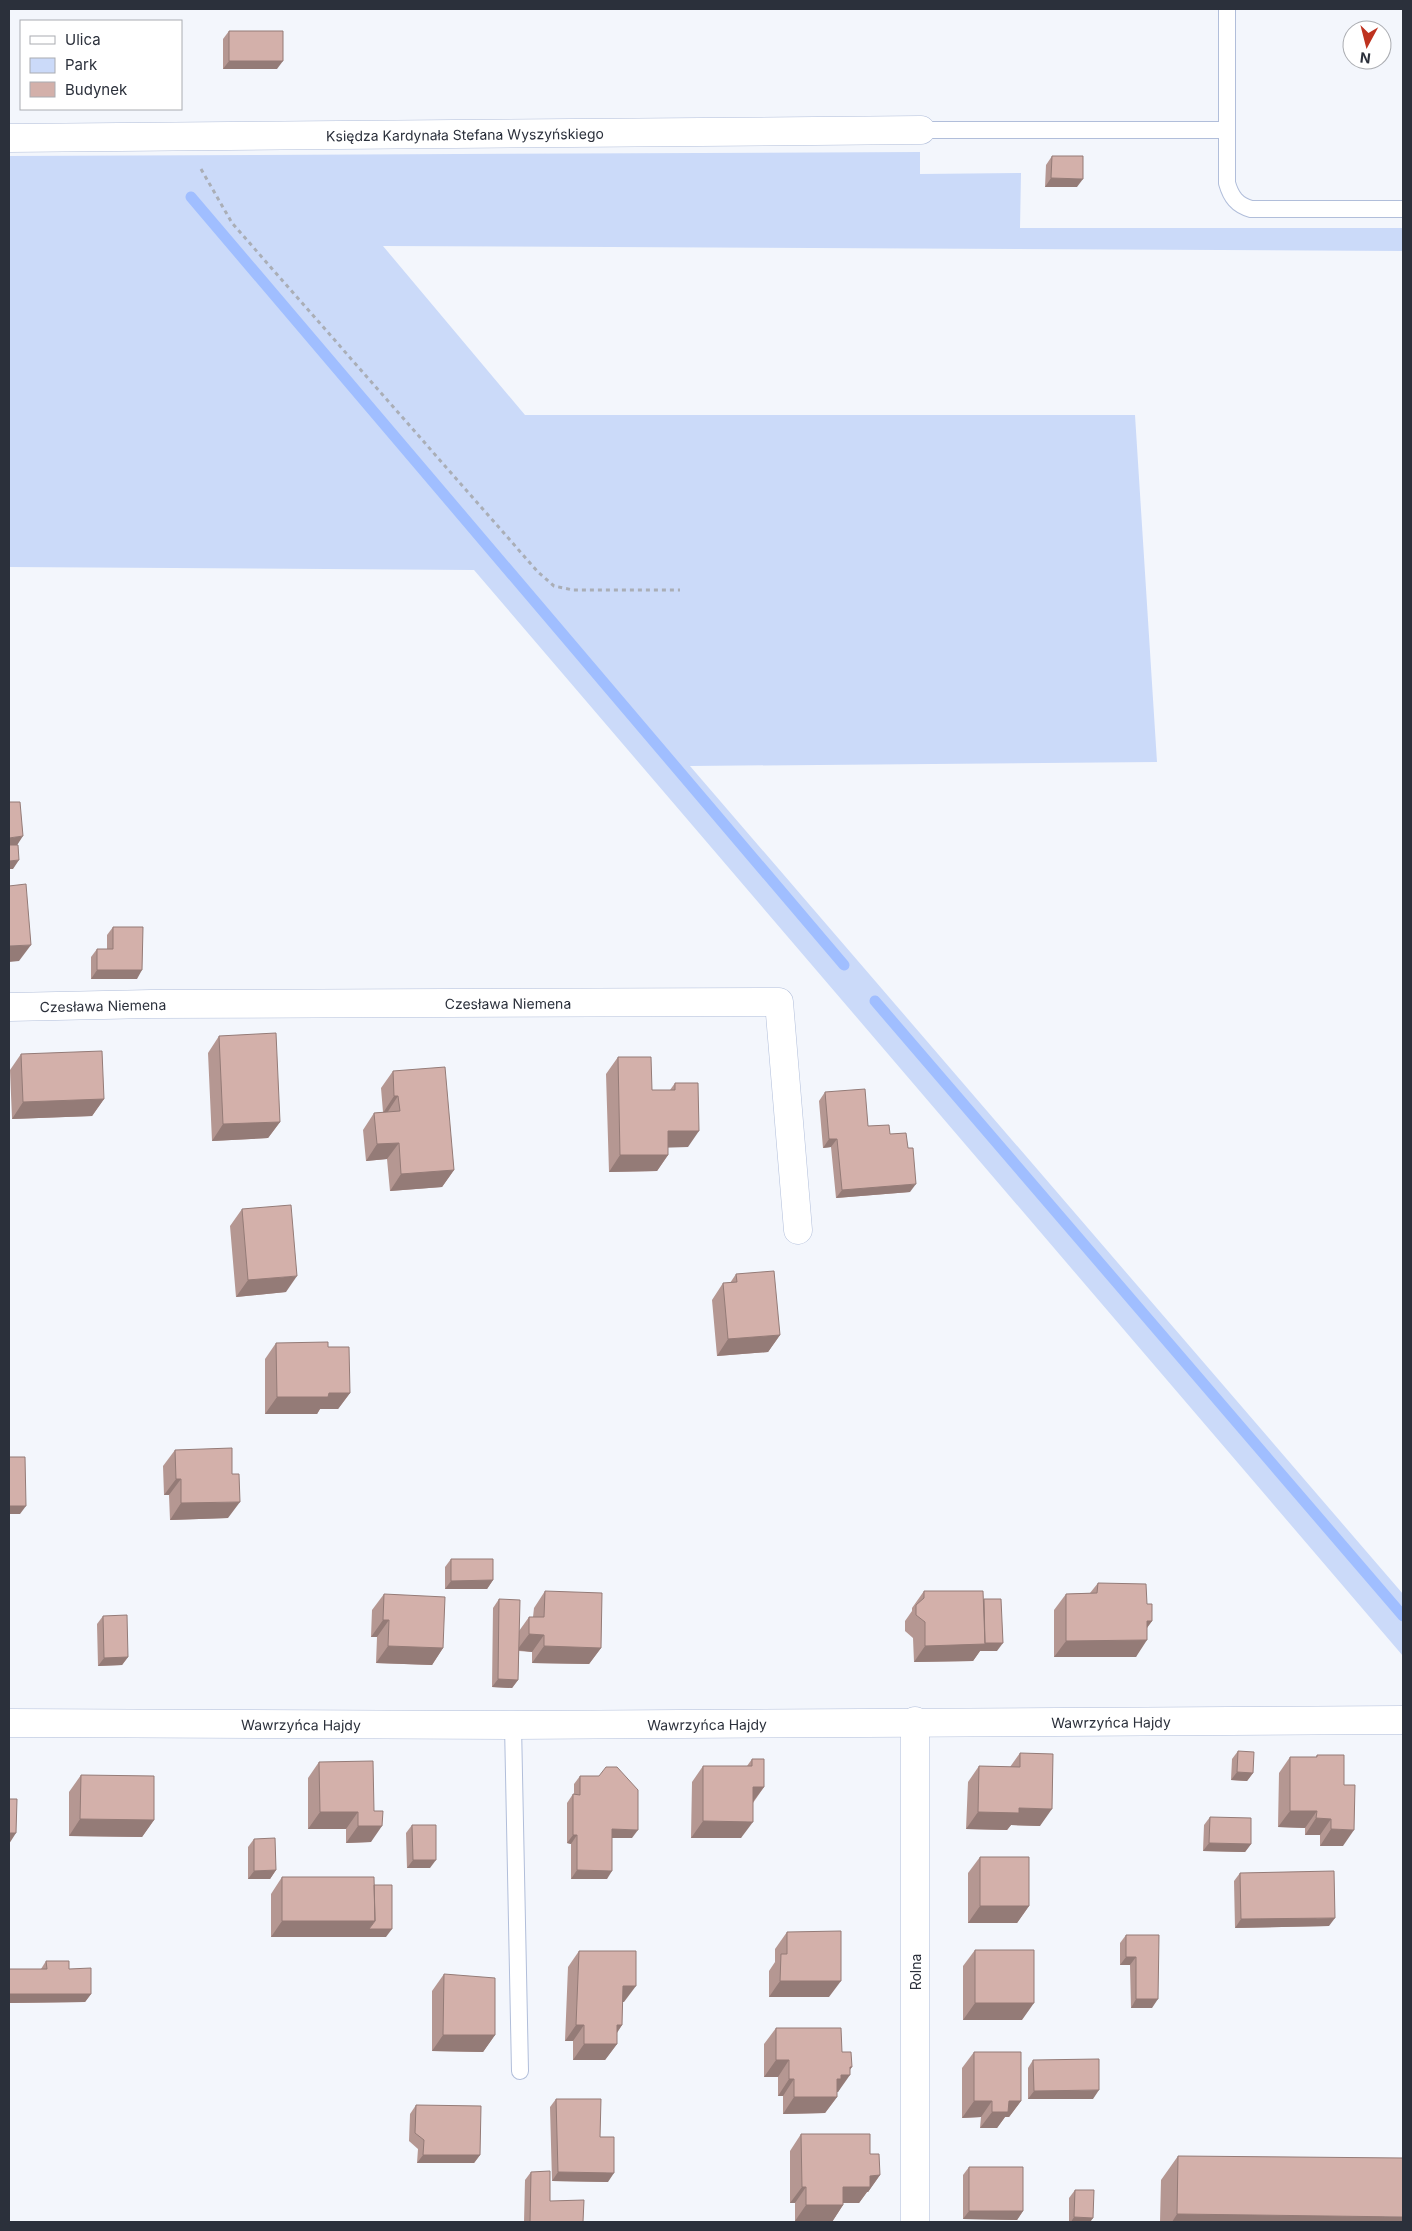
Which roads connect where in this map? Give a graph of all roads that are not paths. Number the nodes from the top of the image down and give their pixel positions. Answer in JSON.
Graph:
{"nodes":[{"id":1,"x":1227,"y":9,"type":"edge"},
{"id":2,"x":921,"y":130,"type":"joint"},
{"id":3,"x":1226,"y":130,"type":"junction"},
{"id":4,"x":9,"y":138,"type":"edge"},
{"id":5,"x":1403,"y":209,"type":"edge"},
{"id":6,"x":9,"y":1007,"type":"edge"},
{"id":7,"x":798,"y":1230,"type":"dead end"},
{"id":8,"x":1403,"y":1720,"type":"edge"},
{"id":9,"x":915,"y":1721,"type":"junction"},
{"id":10,"x":9,"y":1723,"type":"edge"},
{"id":11,"x":513,"y":1725,"type":"junction"},
{"id":12,"x":520,"y":2071,"type":"dead end"},
{"id":13,"x":915,"y":2222,"type":"edge"}],
"edges":[{"from":1,"to":3,"type":"lane"},
{"from":2,"to":3,"type":"lane"},
{"from":2,"to":4,"type":"street","name":"Księdza Kardynała Stefana Wyszyńskiego"},
{"from":3,"to":5,"type":"lane"},
{"from":6,"to":7,"type":"street","name":"Czesława Niemena"},
{"from":8,"to":9,"type":"street","name":"Wawrzyńca Hajdy"},
{"from":9,"to":11,"type":"street","name":"Wawrzyńca Hajdy"},
{"from":9,"to":13,"type":"street","name":"Rolna"},
{"from":10,"to":11,"type":"street","name":"Wawrzyńca Hajdy"},
{"from":11,"to":12,"type":"lane"}]}
